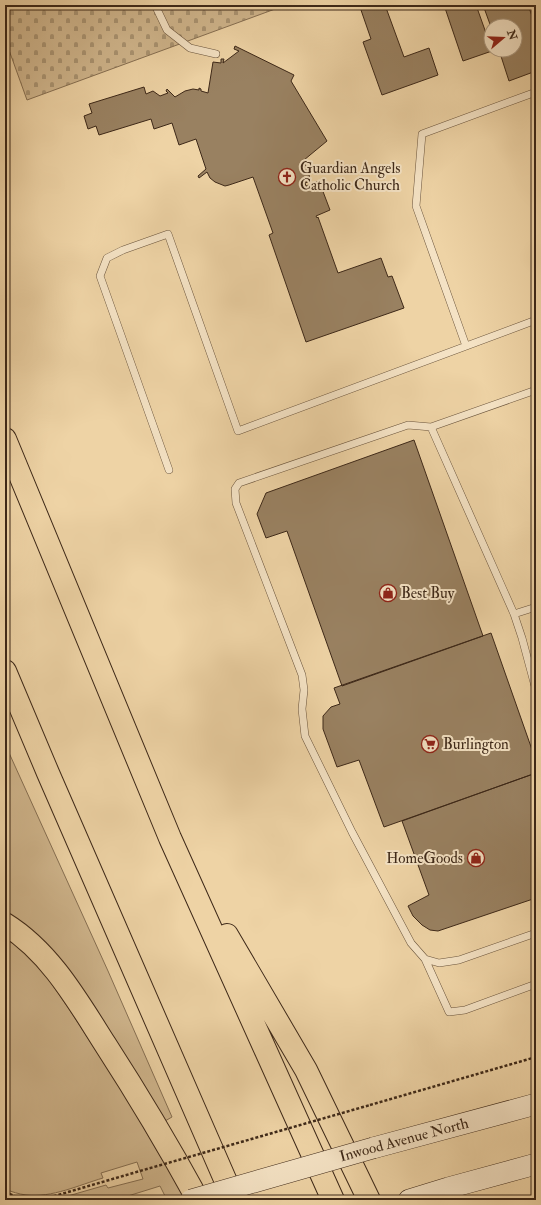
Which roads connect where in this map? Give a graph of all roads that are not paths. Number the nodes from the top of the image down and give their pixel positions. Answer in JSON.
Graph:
{"nodes":[{"id":1,"x":155,"y":5,"type":"edge"},
{"id":2,"x":216,"y":54,"type":"dead end"},
{"id":3,"x":536,"y":92,"type":"edge"},
{"id":4,"x":536,"y":320,"type":"edge"},
{"id":5,"x":466,"y":346,"type":"junction"},
{"id":6,"x":536,"y":390,"type":"edge"},
{"id":7,"x":431,"y":427,"type":"junction"},
{"id":8,"x":5,"y":439,"type":"edge"},
{"id":9,"x":169,"y":470,"type":"dead end"},
{"id":10,"x":536,"y":607,"type":"edge"},
{"id":11,"x":514,"y":614,"type":"junction"},
{"id":12,"x":5,"y":671,"type":"edge"},
{"id":13,"x":536,"y":690,"type":"edge"},
{"id":14,"x":170,"y":838,"type":"junction"},
{"id":15,"x":5,"y":924,"type":"edge"},
{"id":16,"x":536,"y":933,"type":"edge"},
{"id":17,"x":425,"y":959,"type":"junction"},
{"id":18,"x":536,"y":984,"type":"edge"},
{"id":19,"x":536,"y":1104,"type":"edge"},
{"id":20,"x":536,"y":1164,"type":"edge"},
{"id":21,"x":190,"y":1200,"type":"edge"},
{"id":22,"x":198,"y":1200,"type":"edge"},
{"id":23,"x":234,"y":1200,"type":"edge"},
{"id":24,"x":333,"y":1200,"type":"edge"},
{"id":25,"x":369,"y":1200,"type":"edge"},
{"id":26,"x":409,"y":1200,"type":"edge"}],
"edges":[{"from":1,"to":2,"type":"lane"},
{"from":3,"to":5,"type":"lane"},
{"from":4,"to":5,"type":"lane"},
{"from":5,"to":9,"type":"lane"},
{"from":6,"to":7,"type":"lane"},
{"from":7,"to":11,"type":"lane"},
{"from":7,"to":17,"type":"lane"},
{"from":8,"to":14,"type":"highway"},
{"from":10,"to":11,"type":"lane"},
{"from":11,"to":13,"type":"lane"},
{"from":12,"to":23,"type":"highway"},
{"from":14,"to":24,"type":"highway"},
{"from":14,"to":25,"type":"highway"},
{"from":15,"to":22,"type":"highway"},
{"from":16,"to":17,"type":"lane"},
{"from":17,"to":18,"type":"lane"},
{"from":19,"to":21,"type":"main road","name":"Inwood Avenue North","bridge":true},
{"from":20,"to":26,"type":"main road"}]}
